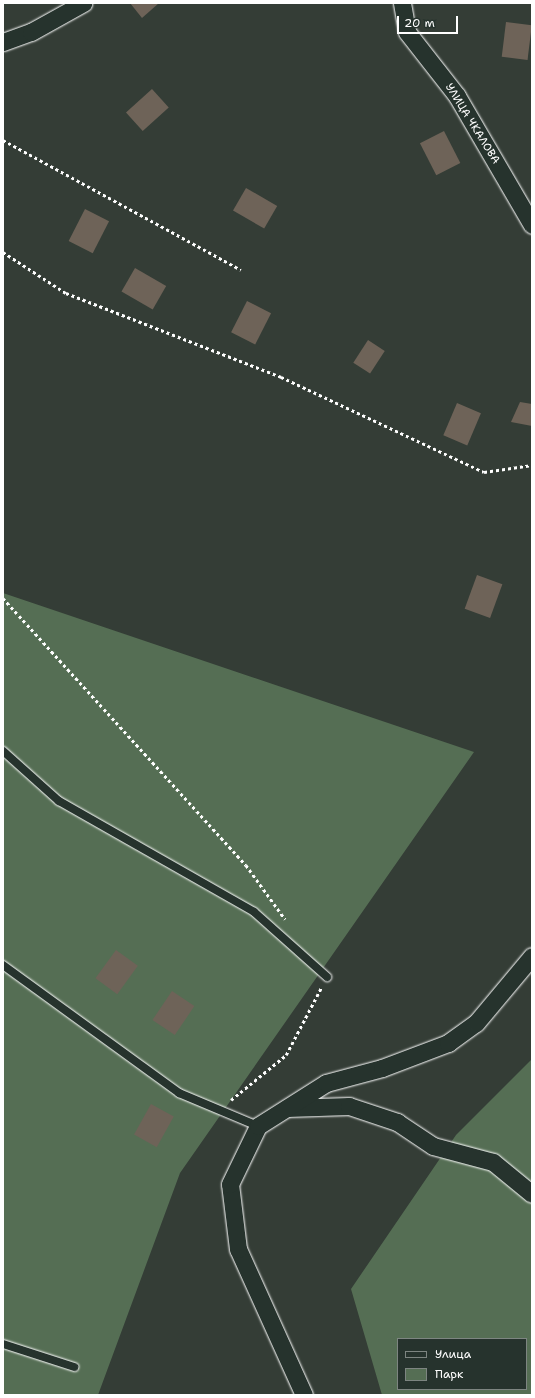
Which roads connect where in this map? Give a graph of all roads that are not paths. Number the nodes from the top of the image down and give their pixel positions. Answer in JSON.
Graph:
{"nodes":[{"id":1,"x":83,"y":3,"type":"edge"},
{"id":2,"x":402,"y":3,"type":"edge"},
{"id":3,"x":3,"y":42,"type":"edge"},
{"id":4,"x":532,"y":225,"type":"edge"},
{"id":5,"x":3,"y":751,"type":"edge"},
{"id":6,"x":532,"y":956,"type":"edge"},
{"id":7,"x":3,"y":965,"type":"edge"},
{"id":8,"x":327,"y":977,"type":"road end"},
{"id":9,"x":287,"y":1108,"type":"junction"},
{"id":10,"x":258,"y":1126,"type":"junction"},
{"id":11,"x":532,"y":1194,"type":"edge"},
{"id":12,"x":3,"y":1344,"type":"edge"},
{"id":13,"x":74,"y":1367,"type":"dead end"},
{"id":14,"x":304,"y":1395,"type":"edge"}],
"edges":[{"from":1,"to":3,"type":"street"},
{"from":2,"to":4,"type":"street","name":"УЛИЦА ЧКАЛОВА"},
{"from":5,"to":8,"type":"lane"},
{"from":6,"to":9,"type":"street"},
{"from":7,"to":10,"type":"lane"},
{"from":9,"to":10,"type":"street"},
{"from":9,"to":11,"type":"street"},
{"from":10,"to":14,"type":"street"},
{"from":12,"to":13,"type":"lane"}]}
